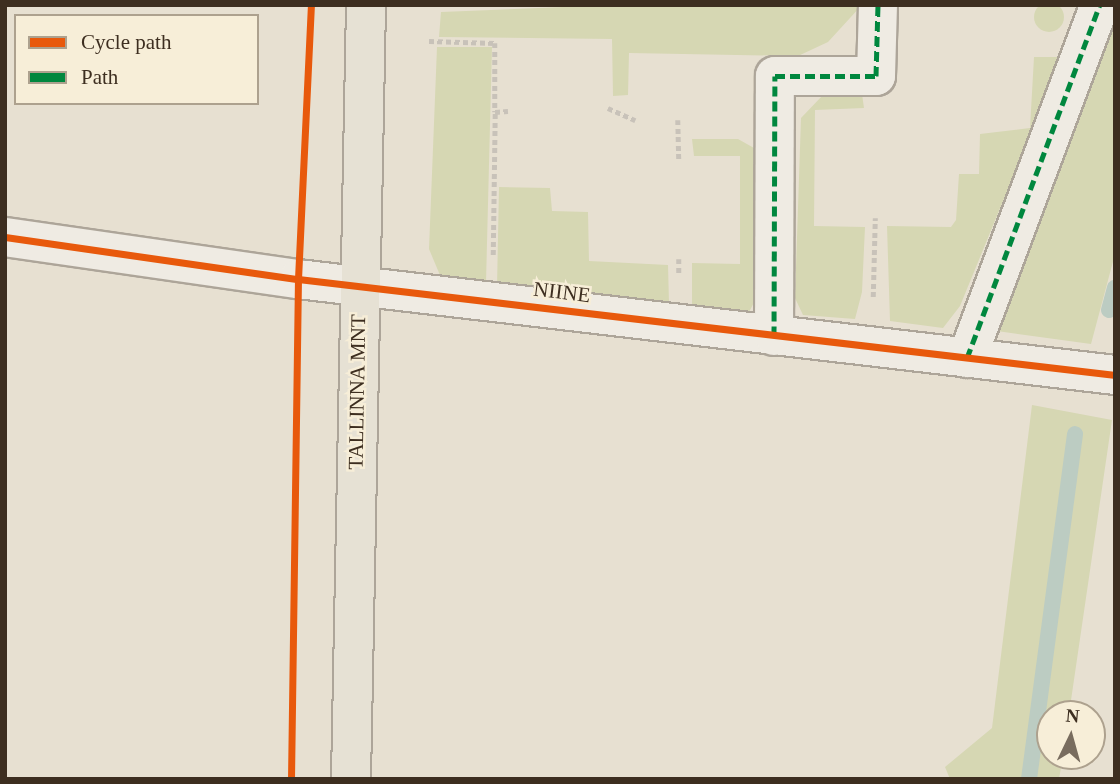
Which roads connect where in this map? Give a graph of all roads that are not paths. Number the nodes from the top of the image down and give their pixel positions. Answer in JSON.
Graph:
{"nodes":[{"id":1,"x":366,"y":5,"type":"edge"},
{"id":2,"x":877,"y":5,"type":"edge"},
{"id":3,"x":1100,"y":5,"type":"edge"},
{"id":4,"x":5,"y":237,"type":"edge"},
{"id":5,"x":357,"y":285,"type":"junction"},
{"id":6,"x":774,"y":336,"type":"junction"},
{"id":7,"x":967,"y":358,"type":"junction"},
{"id":8,"x":1115,"y":375,"type":"edge"},
{"id":9,"x":351,"y":779,"type":"edge"}],
"edges":[{"from":1,"to":5,"type":"main road","name":"TALLINNA MNT"},
{"from":2,"to":6,"type":"street"},
{"from":3,"to":7,"type":"street"},
{"from":4,"to":5,"type":"street","name":"NIINE"},
{"from":5,"to":6,"type":"street","name":"NIINE"},
{"from":5,"to":9,"type":"main road","name":"TALLINNA MNT"},
{"from":6,"to":7,"type":"street","name":"NIINE"},
{"from":7,"to":8,"type":"street","name":"NIINE"}]}
